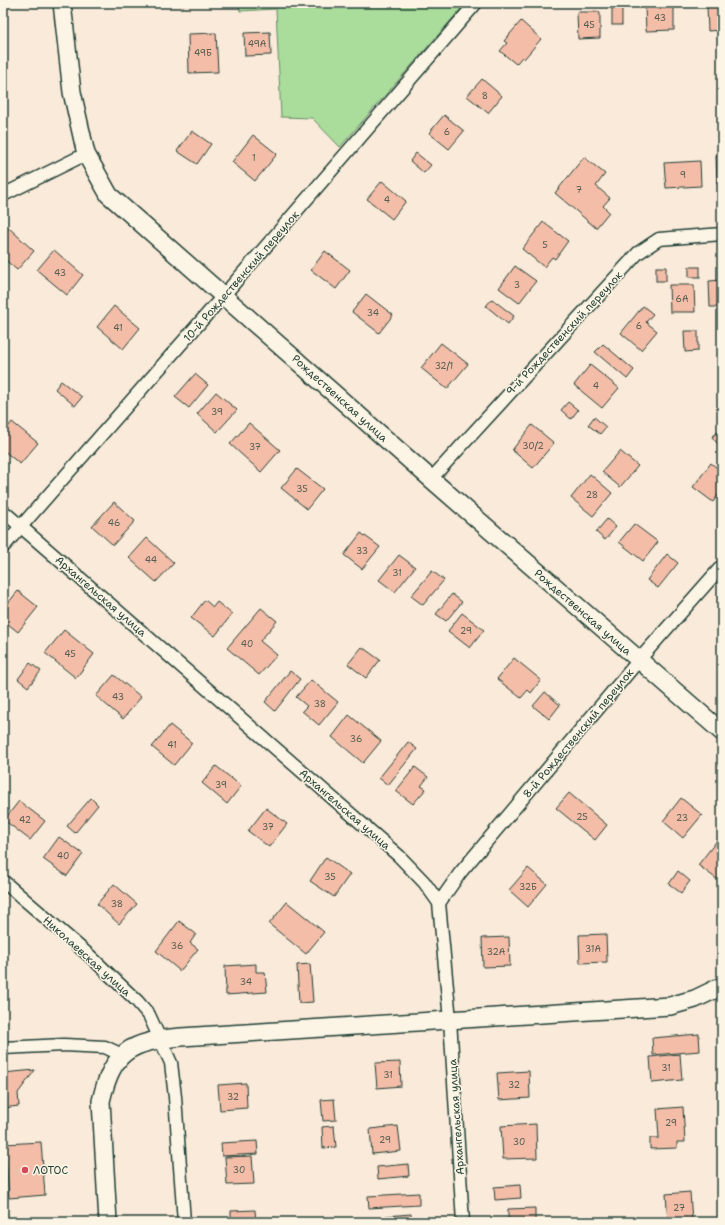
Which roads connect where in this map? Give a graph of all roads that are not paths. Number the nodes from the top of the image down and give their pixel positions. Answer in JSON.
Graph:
{"nodes":[{"id":1,"x":62,"y":3,"type":"edge"},
{"id":2,"x":476,"y":3,"type":"edge"},
{"id":3,"x":86,"y":154,"type":"junction"},
{"id":4,"x":3,"y":195,"type":"edge"},
{"id":5,"x":722,"y":234,"type":"edge"},
{"id":6,"x":224,"y":295,"type":"junction"},
{"id":7,"x":431,"y":479,"type":"junction"},
{"id":8,"x":3,"y":511,"type":"edge"},
{"id":9,"x":21,"y":526,"type":"junction"},
{"id":10,"x":3,"y":546,"type":"edge"},
{"id":11,"x":722,"y":566,"type":"edge"},
{"id":12,"x":639,"y":660,"type":"junction"},
{"id":13,"x":722,"y":732,"type":"edge"},
{"id":14,"x":3,"y":881,"type":"edge"},
{"id":15,"x":439,"y":903,"type":"junction"},
{"id":16,"x":722,"y":986,"type":"edge"},
{"id":17,"x":450,"y":1020,"type":"junction"},
{"id":18,"x":160,"y":1039,"type":"junction"},
{"id":19,"x":3,"y":1048,"type":"edge"},
{"id":20,"x":122,"y":1055,"type":"junction"},
{"id":21,"x":108,"y":1222,"type":"edge"},
{"id":22,"x":184,"y":1222,"type":"edge"},
{"id":23,"x":463,"y":1222,"type":"edge"}],
"edges":[{"from":1,"to":3,"type":"street","name":"Рождественская улица"},
{"from":2,"to":6,"type":"street","name":"10-й Рождественский переулок"},
{"from":3,"to":4,"type":"street"},
{"from":3,"to":6,"type":"street","name":"Рождественская улица"},
{"from":5,"to":7,"type":"street","name":"9-й Рождественский переулок"},
{"from":6,"to":7,"type":"street","name":"Рождественская улица"},
{"from":6,"to":9,"type":"street","name":"10-й Рождественский переулок"},
{"from":7,"to":12,"type":"street","name":"Рождественская улица"},
{"from":8,"to":9,"type":"street","name":"Архангельская улица"},
{"from":9,"to":10,"type":"street","name":"10-й Рождественский переулок"},
{"from":9,"to":15,"type":"street","name":"Архангельская улица"},
{"from":11,"to":12,"type":"street","name":"8-й Рождественский переулок"},
{"from":12,"to":13,"type":"street","name":"Рождественская улица"},
{"from":12,"to":15,"type":"street","name":"8-й Рождественский переулок"},
{"from":14,"to":18,"type":"street","name":"Николаевская улица"},
{"from":15,"to":17,"type":"street","name":"Архангельская улица"},
{"from":16,"to":17,"type":"street"},
{"from":17,"to":18,"type":"street"},
{"from":17,"to":23,"type":"street","name":"Архангельская улица"},
{"from":18,"to":20,"type":"street"},
{"from":18,"to":22,"type":"street","name":"Николаевская улица"},
{"from":19,"to":20,"type":"street"},
{"from":20,"to":21,"type":"street"}]}
